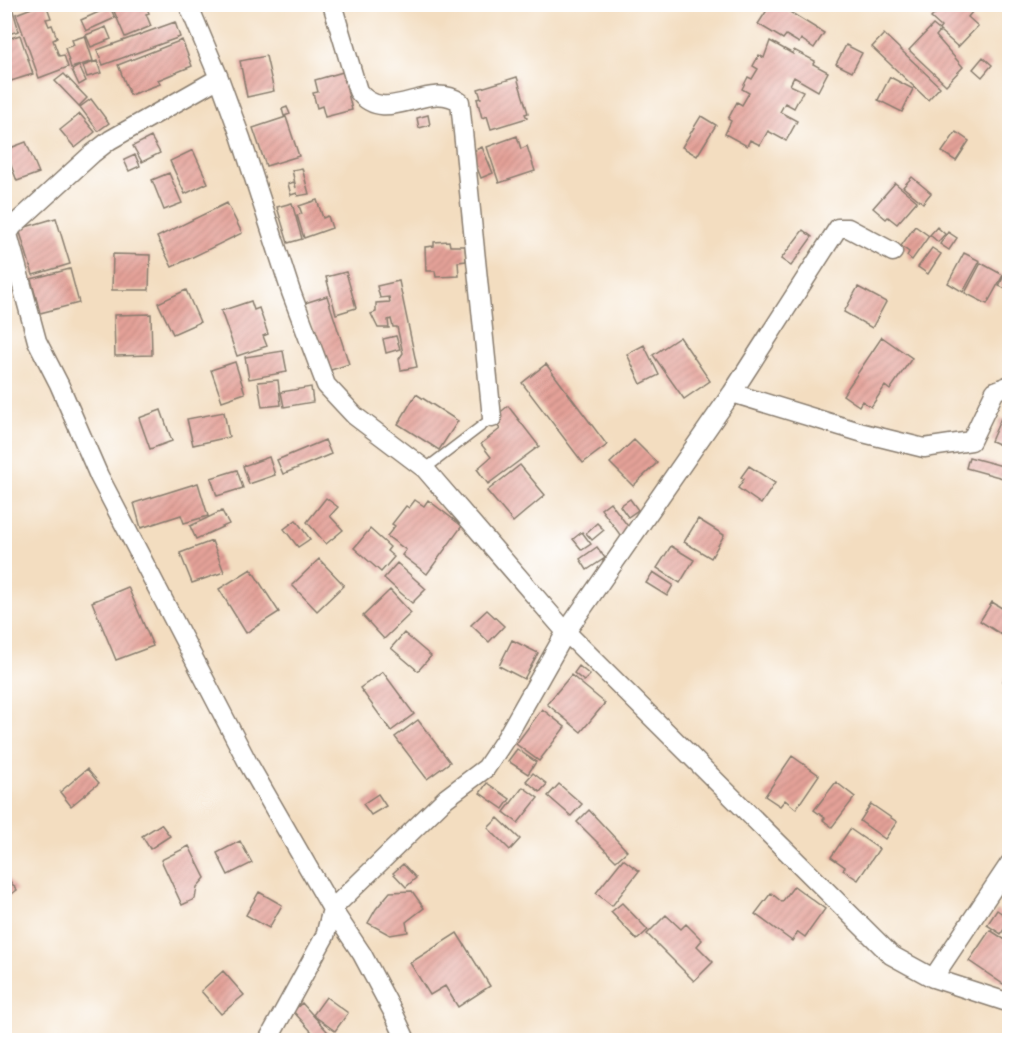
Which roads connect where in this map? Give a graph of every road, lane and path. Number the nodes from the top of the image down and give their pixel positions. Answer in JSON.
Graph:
{"nodes":[{"id":1,"x":188,"y":4,"type":"edge"},
{"id":2,"x":332,"y":4,"type":"edge"},
{"id":3,"x":219,"y":78,"type":"junction"},
{"id":4,"x":893,"y":252,"type":"dead end"},
{"id":5,"x":1010,"y":385,"type":"edge"},
{"id":6,"x":732,"y":393,"type":"junction"},
{"id":7,"x":492,"y":418,"type":"joint"},
{"id":8,"x":425,"y":469,"type":"junction"},
{"id":9,"x":566,"y":632,"type":"junction"},
{"id":10,"x":1010,"y":863,"type":"edge"},
{"id":11,"x":332,"y":909,"type":"junction"},
{"id":12,"x":933,"y":978,"type":"junction"},
{"id":13,"x":1010,"y":1003,"type":"edge"},
{"id":14,"x":268,"y":1041,"type":"edge"},
{"id":15,"x":406,"y":1041,"type":"edge"}],
"edges":[{"from":1,"to":3,"type":"street"},
{"from":2,"to":7,"type":"street"},
{"from":3,"to":8,"type":"street"},
{"from":3,"to":11,"type":"street"},
{"from":4,"to":6,"type":"street"},
{"from":5,"to":6,"type":"street"},
{"from":6,"to":9,"type":"street"},
{"from":7,"to":8,"type":"lane"},
{"from":8,"to":9,"type":"street"},
{"from":9,"to":11,"type":"street"},
{"from":9,"to":12,"type":"street"},
{"from":10,"to":12,"type":"street"},
{"from":11,"to":14,"type":"street"},
{"from":11,"to":15,"type":"street"},
{"from":12,"to":13,"type":"street"}]}
